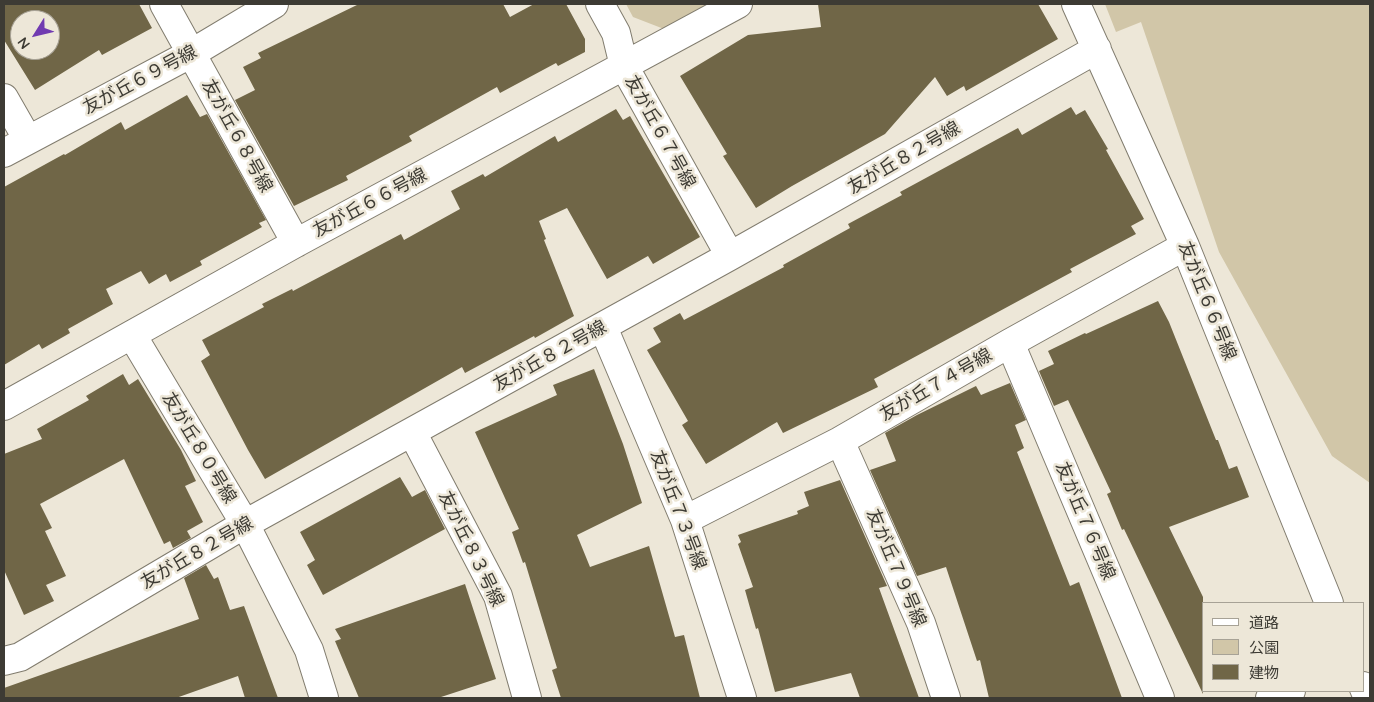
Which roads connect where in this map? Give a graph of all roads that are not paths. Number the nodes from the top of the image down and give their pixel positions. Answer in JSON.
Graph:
{"nodes":[{"id":1,"x":164,"y":4,"type":"edge"},
{"id":2,"x":274,"y":4,"type":"edge"},
{"id":3,"x":600,"y":4,"type":"edge"},
{"id":4,"x":738,"y":4,"type":"edge"},
{"id":5,"x":1076,"y":4,"type":"edge"},
{"id":6,"x":1097,"y":48,"type":"junction"},
{"id":7,"x":192,"y":53,"type":"junction"},
{"id":8,"x":624,"y":66,"type":"junction"},
{"id":9,"x":4,"y":98,"type":"edge"},
{"id":10,"x":28,"y":140,"type":"junction"},
{"id":11,"x":4,"y":154,"type":"edge"},
{"id":12,"x":296,"y":243,"type":"junction"},
{"id":13,"x":1185,"y":246,"type":"junction"},
{"id":14,"x":730,"y":256,"type":"junction"},
{"id":15,"x":603,"y":327,"type":"junction"},
{"id":16,"x":132,"y":335,"type":"junction"},
{"id":17,"x":1010,"y":343,"type":"junction"},
{"id":18,"x":4,"y":406,"type":"edge"},
{"id":19,"x":412,"y":432,"type":"junction"},
{"id":20,"x":840,"y":441,"type":"junction"},
{"id":21,"x":685,"y":520,"type":"junction"},
{"id":22,"x":245,"y":524,"type":"junction"},
{"id":23,"x":1330,"y":602,"type":"edge"},
{"id":24,"x":4,"y":661,"type":"edge"},
{"id":25,"x":1289,"y":692,"type":"edge"},
{"id":26,"x":324,"y":698,"type":"edge"},
{"id":27,"x":527,"y":698,"type":"edge"},
{"id":28,"x":742,"y":698,"type":"edge"},
{"id":29,"x":946,"y":698,"type":"edge"},
{"id":30,"x":1160,"y":698,"type":"edge"},
{"id":31,"x":1270,"y":698,"type":"edge"}],
"edges":[{"from":1,"to":7,"type":"street","name":"友が丘６８号線"},
{"from":2,"to":7,"type":"street","name":"友が丘６９号線"},
{"from":3,"to":8,"type":"street","name":"友が丘６７号線"},
{"from":4,"to":8,"type":"street","name":"友が丘６６号線"},
{"from":5,"to":6,"type":"street","name":"友が丘６６号線"},
{"from":6,"to":13,"type":"street","name":"友が丘６６号線"},
{"from":6,"to":14,"type":"street","name":"友が丘８２号線"},
{"from":7,"to":10,"type":"street","name":"友が丘６９号線"},
{"from":7,"to":12,"type":"street","name":"友が丘６８号線"},
{"from":8,"to":12,"type":"street","name":"友が丘６６号線"},
{"from":8,"to":14,"type":"street","name":"友が丘６７号線"},
{"from":9,"to":10,"type":"street"},
{"from":10,"to":11,"type":"street","name":"友が丘６９号線"},
{"from":12,"to":16,"type":"street","name":"友が丘６６号線"},
{"from":13,"to":17,"type":"street","name":"友が丘７４号線"},
{"from":13,"to":23,"type":"street","name":"友が丘６６号線"},
{"from":14,"to":15,"type":"street","name":"友が丘８２号線"},
{"from":15,"to":19,"type":"street","name":"友が丘８２号線"},
{"from":15,"to":21,"type":"street","name":"友が丘７３号線"},
{"from":16,"to":18,"type":"street","name":"友が丘６６号線"},
{"from":16,"to":22,"type":"street","name":"友が丘８０号線"},
{"from":17,"to":20,"type":"street","name":"友が丘７４号線"},
{"from":17,"to":30,"type":"street","name":"友が丘７６号線"},
{"from":19,"to":22,"type":"street","name":"友が丘８２号線"},
{"from":19,"to":27,"type":"street","name":"友が丘８３号線"},
{"from":20,"to":21,"type":"street","name":"友が丘７４号線"},
{"from":20,"to":29,"type":"street","name":"友が丘７９号線"},
{"from":21,"to":28,"type":"street","name":"友が丘７３号線"},
{"from":22,"to":24,"type":"street","name":"友が丘８２号線"},
{"from":22,"to":26,"type":"street","name":"友が丘８０号線"},
{"from":25,"to":31,"type":"street"}]}
